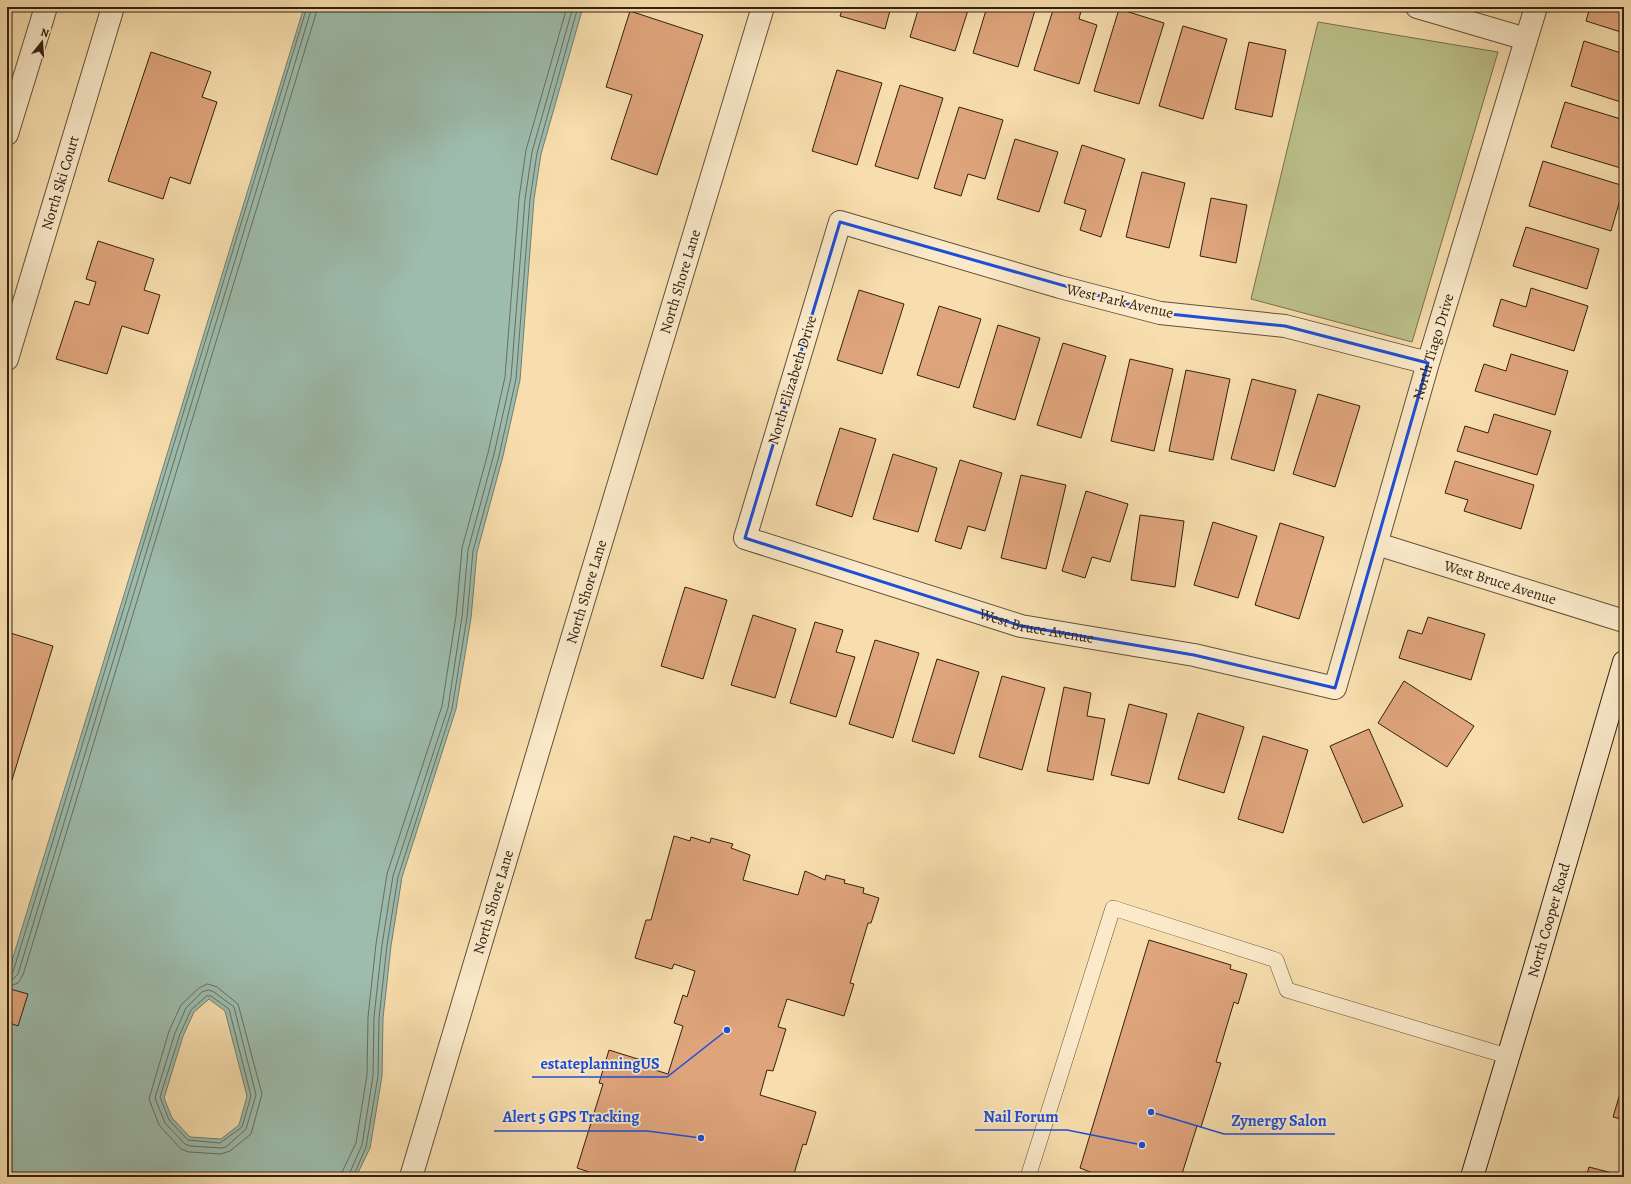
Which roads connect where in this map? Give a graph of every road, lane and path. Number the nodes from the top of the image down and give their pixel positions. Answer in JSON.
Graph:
{"nodes":[{"id":1,"x":46,"y":7,"type":"edge"},
{"id":2,"x":113,"y":7,"type":"edge"},
{"id":3,"x":763,"y":7,"type":"edge"},
{"id":4,"x":1417,"y":7,"type":"edge"},
{"id":5,"x":1536,"y":7,"type":"edge"},
{"id":6,"x":1526,"y":39,"type":"junction"},
{"id":7,"x":7,"y":134,"type":"edge"},
{"id":8,"x":840,"y":222,"type":"joint"},
{"id":9,"x":7,"y":359,"type":"edge"},
{"id":10,"x":1428,"y":363,"type":"junction"},
{"id":11,"x":745,"y":538,"type":"joint"},
{"id":12,"x":1376,"y":544,"type":"junction"},
{"id":13,"x":1624,"y":621,"type":"edge"},
{"id":14,"x":1624,"y":662,"type":"edge"},
{"id":15,"x":1335,"y":688,"type":"joint"},
{"id":16,"x":1508,"y":1056,"type":"junction"},
{"id":17,"x":411,"y":1177,"type":"edge"},
{"id":18,"x":1028,"y":1177,"type":"edge"},
{"id":19,"x":1472,"y":1177,"type":"edge"}],
"edges":[{"from":1,"to":7,"type":"street"},
{"from":2,"to":9,"type":"street","name":"North Ski Court"},
{"from":3,"to":17,"type":"street","name":"North Shore Lane"},
{"from":4,"to":6,"type":"street"},
{"from":5,"to":6,"type":"street","name":"North Tiago Drive"},
{"from":6,"to":10,"type":"street","name":"North Tiago Drive"},
{"from":8,"to":10,"type":"street","name":"West Park Avenue"},
{"from":8,"to":11,"type":"street","name":"North Elizabeth Drive"},
{"from":10,"to":12,"type":"street","name":"North Tiago Drive"},
{"from":11,"to":15,"type":"street","name":"West Bruce Avenue"},
{"from":12,"to":13,"type":"street","name":"West Bruce Avenue"},
{"from":12,"to":15,"type":"street","name":"North Tiago Drive"},
{"from":14,"to":16,"type":"street","name":"North Cooper Road"},
{"from":16,"to":18,"type":"lane"},
{"from":16,"to":19,"type":"street","name":"North Cooper Road"}]}
